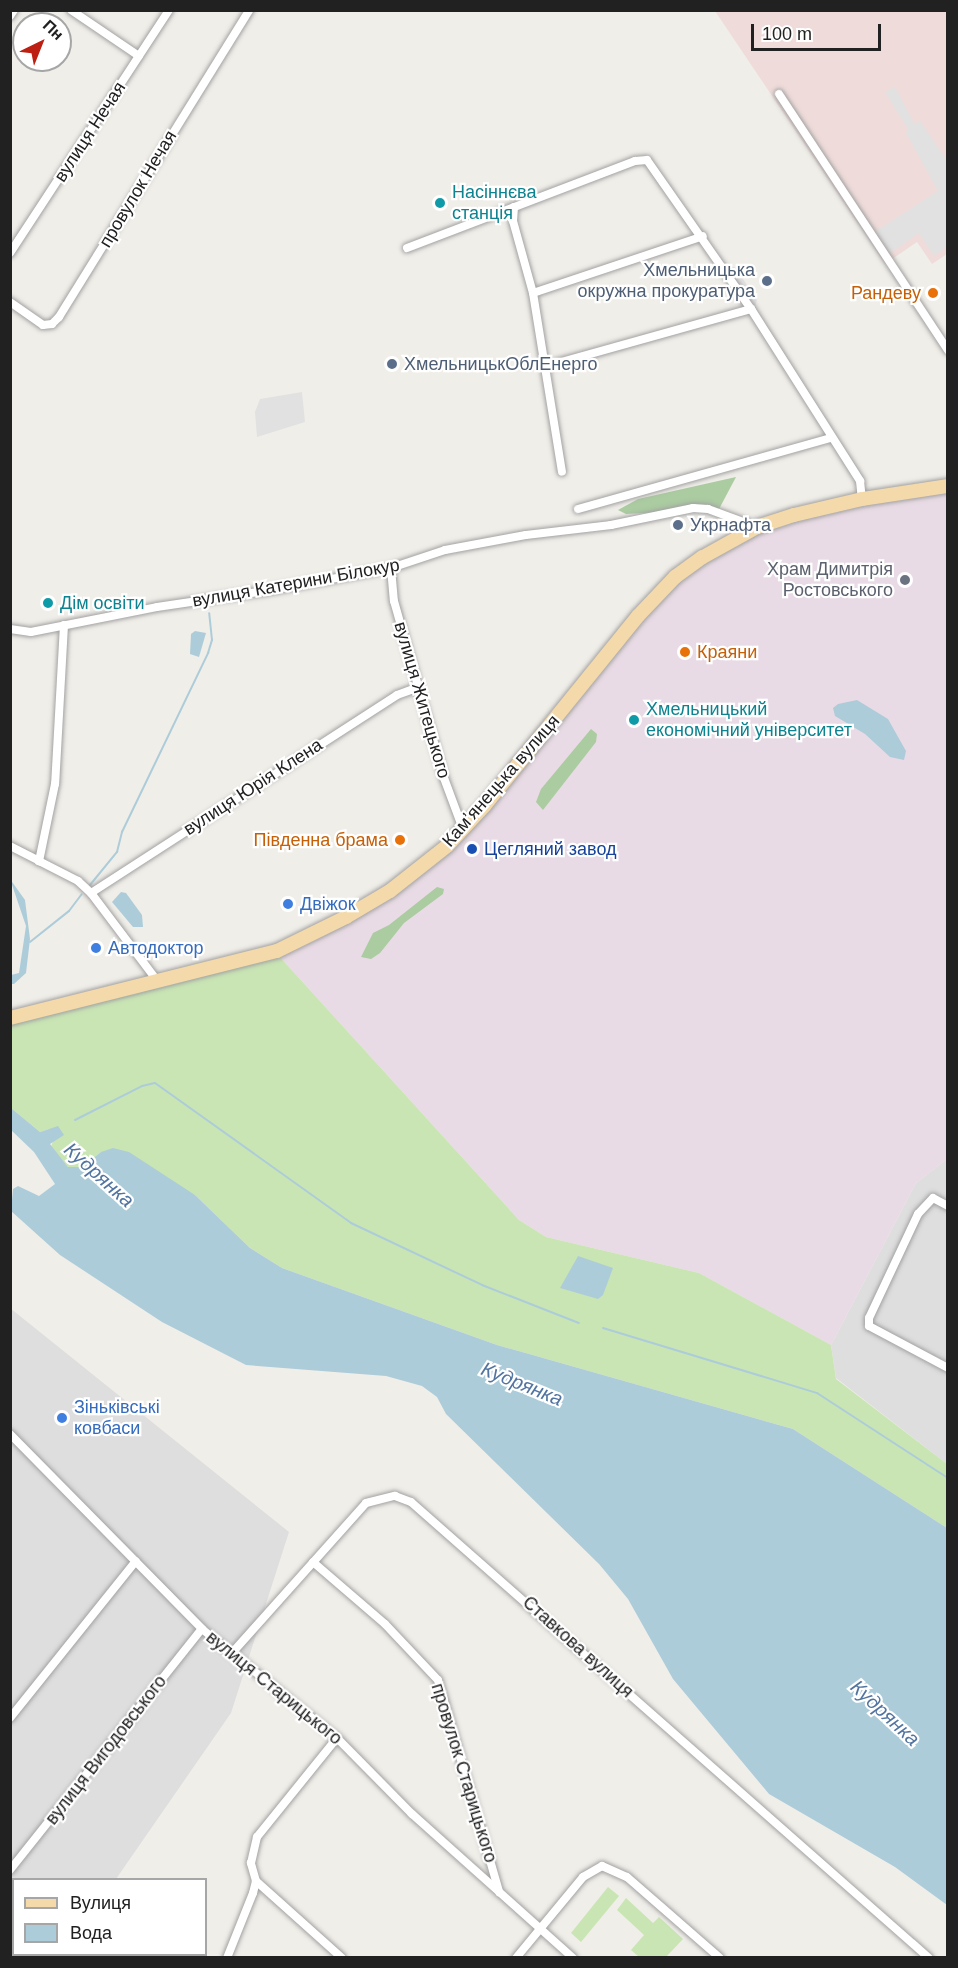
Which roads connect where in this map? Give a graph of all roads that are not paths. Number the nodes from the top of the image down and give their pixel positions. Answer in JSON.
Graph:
{"nodes":[{"id":1,"x":15,"y":10,"type":"edge"},
{"id":2,"x":71,"y":10,"type":"edge"},
{"id":3,"x":169,"y":10,"type":"edge"},
{"id":4,"x":249,"y":10,"type":"edge"},
{"id":5,"x":10,"y":16,"type":"edge"},
{"id":6,"x":139,"y":56,"type":"junction"},
{"id":7,"x":779,"y":94,"type":"dead end"},
{"id":8,"x":514,"y":207,"type":"junction"},
{"id":9,"x":703,"y":236,"type":"junction"},
{"id":10,"x":407,"y":248,"type":"dead end"},
{"id":11,"x":10,"y":253,"type":"edge"},
{"id":12,"x":533,"y":293,"type":"junction"},
{"id":13,"x":10,"y":302,"type":"edge"},
{"id":14,"x":751,"y":309,"type":"junction"},
{"id":15,"x":948,"y":350,"type":"edge"},
{"id":16,"x":547,"y":366,"type":"junction"},
{"id":17,"x":831,"y":438,"type":"junction"},
{"id":18,"x":562,"y":472,"type":"dead end"},
{"id":19,"x":948,"y":486,"type":"edge"},
{"id":20,"x":862,"y":499,"type":"junction"},
{"id":21,"x":578,"y":509,"type":"dead end"},
{"id":22,"x":756,"y":527,"type":"junction"},
{"id":23,"x":391,"y":568,"type":"junction"},
{"id":24,"x":64,"y":625,"type":"junction"},
{"id":25,"x":11,"y":627,"type":"edge"},
{"id":26,"x":419,"y":687,"type":"junction"},
{"id":27,"x":464,"y":829,"type":"junction"},
{"id":28,"x":10,"y":846,"type":"edge"},
{"id":29,"x":39,"y":861,"type":"junction"},
{"id":30,"x":91,"y":894,"type":"junction"},
{"id":31,"x":158,"y":982,"type":"junction"},
{"id":32,"x":10,"y":1018,"type":"edge"},
{"id":33,"x":944,"y":1204,"type":"edge"},
{"id":34,"x":948,"y":1368,"type":"edge"},
{"id":35,"x":10,"y":1434,"type":"edge"},
{"id":36,"x":136,"y":1561,"type":"junction"},
{"id":37,"x":313,"y":1562,"type":"junction"},
{"id":38,"x":202,"y":1629,"type":"junction"},
{"id":39,"x":231,"y":1653,"type":"junction"},
{"id":40,"x":10,"y":1718,"type":"edge"},
{"id":41,"x":338,"y":1738,"type":"junction"},
{"id":42,"x":10,"y":1870,"type":"edge"},
{"id":43,"x":493,"y":1870,"type":"junction"},
{"id":44,"x":482,"y":1878,"type":"junction"},
{"id":45,"x":256,"y":1881,"type":"junction"},
{"id":46,"x":499,"y":1893,"type":"junction"},
{"id":47,"x":541,"y":1929,"type":"junction"},
{"id":48,"x":227,"y":1958,"type":"edge"},
{"id":49,"x":342,"y":1958,"type":"edge"},
{"id":50,"x":516,"y":1958,"type":"edge"},
{"id":51,"x":573,"y":1958,"type":"edge"},
{"id":52,"x":720,"y":1958,"type":"edge"},
{"id":53,"x":929,"y":1958,"type":"edge"}],
"edges":[{"from":1,"to":5,"type":"street"},
{"from":2,"to":6,"type":"street"},
{"from":3,"to":6,"type":"street","name":"вулиця Нечая"},
{"from":4,"to":13,"type":"street","name":"провулок Нечая"},
{"from":6,"to":11,"type":"street","name":"вулиця Нечая"},
{"from":7,"to":15,"type":"street"},
{"from":8,"to":9,"type":"street"},
{"from":8,"to":10,"type":"street"},
{"from":8,"to":12,"type":"street"},
{"from":9,"to":12,"type":"street"},
{"from":9,"to":14,"type":"street"},
{"from":12,"to":16,"type":"street"},
{"from":14,"to":16,"type":"street"},
{"from":14,"to":17,"type":"street"},
{"from":16,"to":18,"type":"street"},
{"from":17,"to":20,"type":"street"},
{"from":17,"to":21,"type":"street"},
{"from":19,"to":20,"type":"main road","name":"Камʼянецька вулиця"},
{"from":20,"to":22,"type":"main road","name":"Камʼянецька вулиця"},
{"from":22,"to":23,"type":"street","name":"вулиця Катерини Білокур"},
{"from":22,"to":27,"type":"main road","name":"Камʼянецька вулиця"},
{"from":23,"to":24,"type":"street","name":"вулиця Катерини Білокур"},
{"from":23,"to":26,"type":"street","name":"вулиця Житецького"},
{"from":24,"to":25,"type":"street","name":"вулиця Катерини Білокур"},
{"from":24,"to":29,"type":"street"},
{"from":26,"to":27,"type":"street","name":"вулиця Житецького"},
{"from":26,"to":30,"type":"street","name":"вулиця Юрія Клена"},
{"from":27,"to":31,"type":"main road","name":"Камʼянецька вулиця"},
{"from":28,"to":29,"type":"street"},
{"from":29,"to":30,"type":"street"},
{"from":30,"to":31,"type":"street"},
{"from":31,"to":32,"type":"main road","name":"Камʼянецька вулиця"},
{"from":33,"to":34,"type":"street"},
{"from":35,"to":36,"type":"street","name":"вулиця Старицького"},
{"from":36,"to":38,"type":"street","name":"вулиця Старицького"},
{"from":36,"to":40,"type":"street"},
{"from":37,"to":39,"type":"street","name":"Ставкова вулиця"},
{"from":37,"to":43,"type":"street","name":"провулок Старицького"},
{"from":37,"to":53,"type":"street","name":"Ставкова вулиця"},
{"from":38,"to":39,"type":"street","name":"вулиця Старицького"},
{"from":38,"to":42,"type":"street","name":"вулиця Вигодовського"},
{"from":39,"to":41,"type":"street","name":"вулиця Старицького"},
{"from":41,"to":44,"type":"street","name":"вулиця Старицького"},
{"from":41,"to":45,"type":"street"},
{"from":43,"to":44,"type":"street"},
{"from":43,"to":46,"type":"street","name":"провулок Старицького"},
{"from":44,"to":46,"type":"street","name":"вулиця Старицького"},
{"from":45,"to":48,"type":"street"},
{"from":45,"to":49,"type":"street"},
{"from":46,"to":47,"type":"street","name":"вулиця Старицького"},
{"from":47,"to":50,"type":"street"},
{"from":47,"to":51,"type":"street","name":"вулиця Старицького"},
{"from":47,"to":52,"type":"street"}]}
